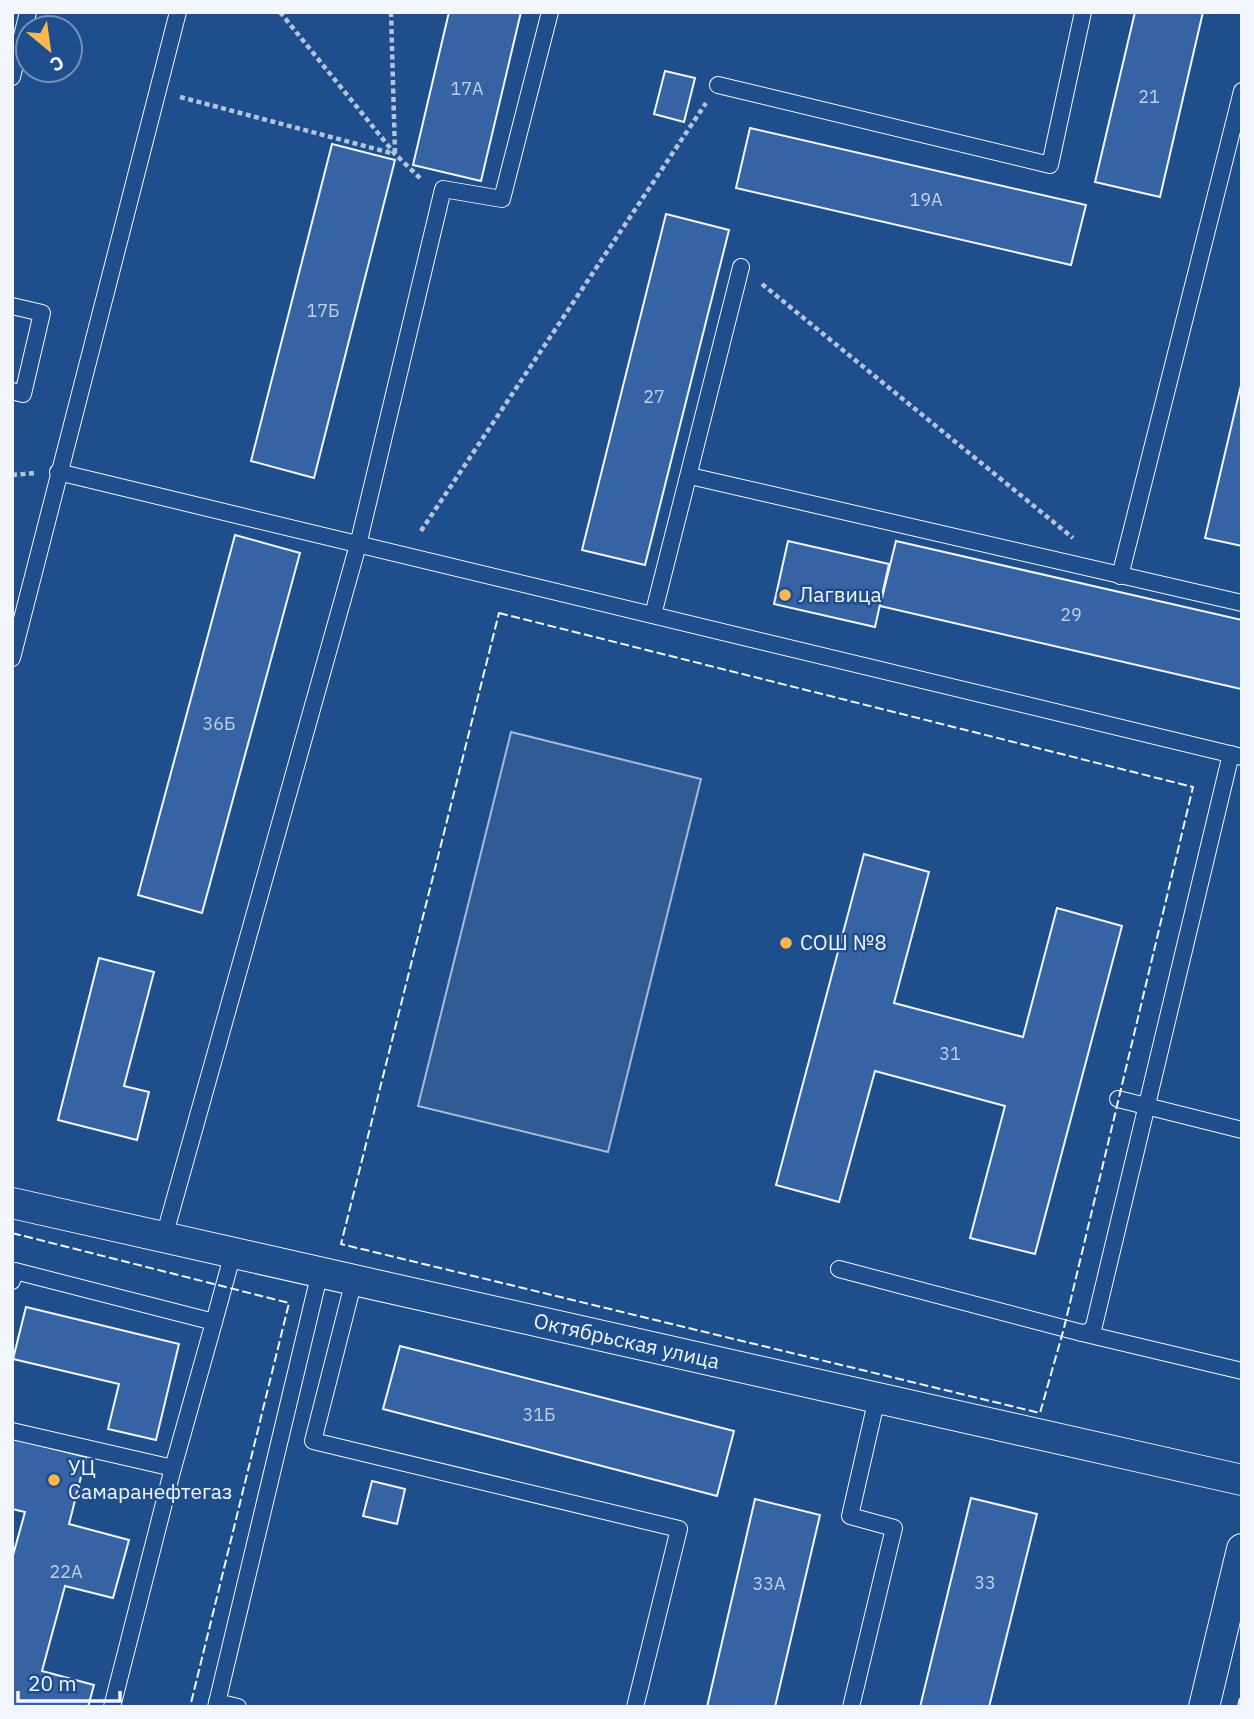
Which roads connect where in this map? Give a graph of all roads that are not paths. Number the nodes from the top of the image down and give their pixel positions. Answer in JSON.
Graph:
{"nodes":[{"id":1,"x":28,"y":12,"type":"edge"},
{"id":2,"x":178,"y":12,"type":"edge"},
{"id":3,"x":550,"y":12,"type":"edge"},
{"id":4,"x":1083,"y":12,"type":"edge"},
{"id":5,"x":12,"y":77,"type":"edge"},
{"id":6,"x":718,"y":85,"type":"road end"},
{"id":7,"x":1242,"y":91,"type":"edge"},
{"id":8,"x":741,"y":267,"type":"road end"},
{"id":9,"x":12,"y":306,"type":"edge"},
{"id":10,"x":12,"y":391,"type":"edge"},
{"id":11,"x":58,"y":472,"type":"junction"},
{"id":12,"x":690,"y":476,"type":"junction"},
{"id":13,"x":358,"y":545,"type":"junction"},
{"id":14,"x":1120,"y":576,"type":"junction"},
{"id":15,"x":1242,"y":603,"type":"edge"},
{"id":16,"x":653,"y":615,"type":"junction"},
{"id":17,"x":12,"y":658,"type":"edge"},
{"id":18,"x":1236,"y":756,"type":"edge"},
{"id":19,"x":1118,"y":1098,"type":"dead end"},
{"id":20,"x":1146,"y":1106,"type":"junction"},
{"id":21,"x":1242,"y":1130,"type":"edge"},
{"id":22,"x":12,"y":1203,"type":"edge"},
{"id":23,"x":164,"y":1237,"type":"junction"},
{"id":24,"x":233,"y":1253,"type":"junction"},
{"id":25,"x":839,"y":1269,"type":"dead end"},
{"id":26,"x":320,"y":1272,"type":"junction"},
{"id":27,"x":354,"y":1280,"type":"junction"},
{"id":28,"x":12,"y":1281,"type":"edge"},
{"id":29,"x":214,"y":1322,"type":"junction"},
{"id":30,"x":1082,"y":1333,"type":"junction"},
{"id":31,"x":1242,"y":1371,"type":"edge"},
{"id":32,"x":877,"y":1398,"type":"junction"},
{"id":33,"x":12,"y":1431,"type":"edge"},
{"id":34,"x":173,"y":1468,"type":"junction"},
{"id":35,"x":1242,"y":1480,"type":"edge"},
{"id":36,"x":1242,"y":1549,"type":"edge"},
{"id":37,"x":217,"y":1704,"type":"edge"},
{"id":38,"x":112,"y":1707,"type":"edge"},
{"id":39,"x":237,"y":1707,"type":"edge"},
{"id":40,"x":635,"y":1707,"type":"edge"},
{"id":41,"x":851,"y":1707,"type":"edge"},
{"id":42,"x":1203,"y":1707,"type":"edge"}],
"edges":[{"from":1,"to":5,"type":"lane"},
{"from":2,"to":11,"type":"lane"},
{"from":3,"to":13,"type":"lane"},
{"from":4,"to":6,"type":"lane"},
{"from":7,"to":14,"type":"lane"},
{"from":8,"to":12,"type":"lane"},
{"from":9,"to":10,"type":"lane"},
{"from":11,"to":13,"type":"lane"},
{"from":11,"to":17,"type":"lane"},
{"from":12,"to":14,"type":"lane"},
{"from":12,"to":16,"type":"lane"},
{"from":13,"to":16,"type":"lane"},
{"from":13,"to":23,"type":"lane"},
{"from":14,"to":15,"type":"lane"},
{"from":16,"to":18,"type":"lane"},
{"from":18,"to":20,"type":"lane"},
{"from":19,"to":20,"type":"lane"},
{"from":20,"to":21,"type":"lane"},
{"from":20,"to":30,"type":"lane"},
{"from":22,"to":23,"type":"street","name":"Октябрьская улица"},
{"from":23,"to":24,"type":"street","name":"Октябрьская улица"},
{"from":24,"to":26,"type":"street","name":"Октябрьская улица"},
{"from":24,"to":29,"type":"lane"},
{"from":25,"to":30,"type":"lane"},
{"from":26,"to":27,"type":"street","name":"Октябрьская улица"},
{"from":26,"to":37,"type":"lane"},
{"from":27,"to":32,"type":"street","name":"Октябрьская улица"},
{"from":27,"to":40,"type":"lane"},
{"from":28,"to":29,"type":"lane"},
{"from":29,"to":34,"type":"lane"},
{"from":30,"to":31,"type":"lane"},
{"from":32,"to":35,"type":"street","name":"Октябрьская улица"},
{"from":32,"to":41,"type":"lane"},
{"from":33,"to":34,"type":"lane"},
{"from":34,"to":38,"type":"lane"},
{"from":36,"to":42,"type":"street"},
{"from":37,"to":39,"type":"lane"}]}
